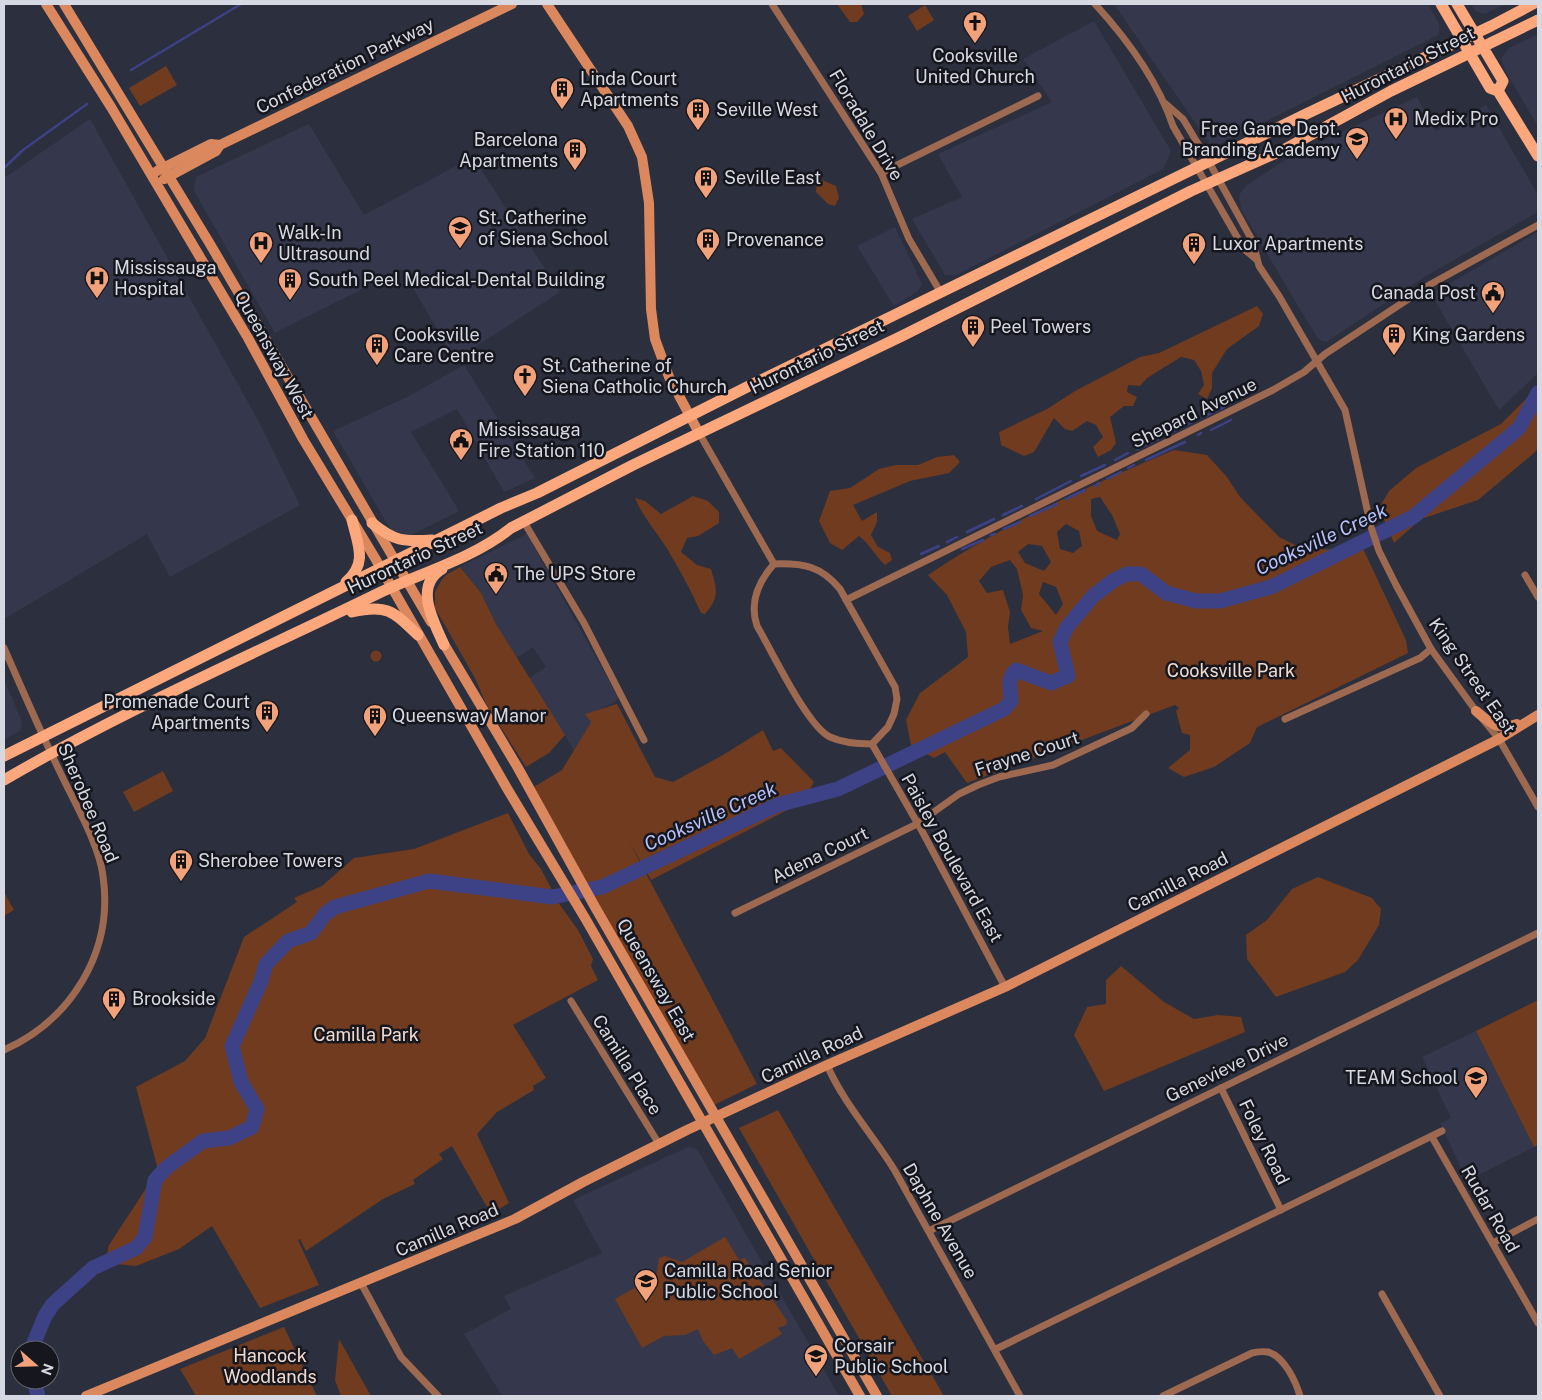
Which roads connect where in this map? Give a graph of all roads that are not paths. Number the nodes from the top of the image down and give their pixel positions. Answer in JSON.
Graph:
{"nodes":[{"id":1,"x":46,"y":4,"type":"edge"},
{"id":2,"x":64,"y":4,"type":"edge"},
{"id":3,"x":512,"y":4,"type":"edge"},
{"id":4,"x":547,"y":4,"type":"edge"},
{"id":5,"x":772,"y":4,"type":"edge"},
{"id":6,"x":1095,"y":4,"type":"edge"},
{"id":7,"x":1441,"y":4,"type":"edge"},
{"id":8,"x":1457,"y":4,"type":"edge"},
{"id":9,"x":1532,"y":4,"type":"edge"},
{"id":10,"x":1538,"y":20,"type":"edge"},
{"id":11,"x":1475,"y":34,"type":"junction"},
{"id":12,"x":1462,"y":40,"type":"junction"},
{"id":13,"x":1483,"y":47,"type":"junction"},
{"id":14,"x":1470,"y":53,"type":"junction"},
{"id":15,"x":1498,"y":91,"type":"junction"},
{"id":16,"x":1038,"y":96,"type":"dead end"},
{"id":17,"x":1166,"y":104,"type":"junction"},
{"id":18,"x":1538,"y":156,"type":"edge"},
{"id":19,"x":1209,"y":162,"type":"junction"},
{"id":20,"x":1198,"y":168,"type":"junction"},
{"id":21,"x":166,"y":172,"type":"junction"},
{"id":22,"x":881,"y":173,"type":"junction"},
{"id":23,"x":150,"y":174,"type":"junction"},
{"id":24,"x":1219,"y":179,"type":"junction"},
{"id":25,"x":156,"y":183,"type":"junction"},
{"id":26,"x":1207,"y":184,"type":"junction"},
{"id":27,"x":1538,"y":225,"type":"edge"},
{"id":28,"x":1256,"y":260,"type":"junction"},
{"id":29,"x":941,"y":293,"type":"junction"},
{"id":30,"x":1317,"y":361,"type":"junction"},
{"id":31,"x":690,"y":416,"type":"junction"},
{"id":32,"x":699,"y":433,"type":"junction"},
{"id":33,"x":352,"y":520,"type":"junction"},
{"id":34,"x":372,"y":522,"type":"junction"},
{"id":35,"x":524,"y":522,"type":"junction"},
{"id":36,"x":438,"y":540,"type":"junction"},
{"id":37,"x":395,"y":561,"type":"junction"},
{"id":38,"x":455,"y":561,"type":"junction"},
{"id":39,"x":774,"y":564,"type":"junction"},
{"id":40,"x":381,"y":568,"type":"junction"},
{"id":41,"x":1524,"y":576,"type":"dead end"},
{"id":42,"x":406,"y":580,"type":"junction"},
{"id":43,"x":392,"y":587,"type":"junction"},
{"id":44,"x":337,"y":589,"type":"junction"},
{"id":45,"x":1538,"y":597,"type":"edge"},
{"id":46,"x":846,"y":600,"type":"junction"},
{"id":47,"x":333,"y":617,"type":"junction"},
{"id":48,"x":418,"y":635,"type":"junction"},
{"id":49,"x":444,"y":645,"type":"junction"},
{"id":50,"x":4,"y":648,"type":"edge"},
{"id":51,"x":1431,"y":649,"type":"junction"},
{"id":52,"x":1476,"y":712,"type":"junction"},
{"id":53,"x":1146,"y":714,"type":"dead end"},
{"id":54,"x":1538,"y":714,"type":"edge"},
{"id":55,"x":1285,"y":719,"type":"dead end"},
{"id":56,"x":44,"y":736,"type":"junction"},
{"id":57,"x":1500,"y":739,"type":"junction"},
{"id":58,"x":644,"y":740,"type":"dead end"},
{"id":59,"x":872,"y":744,"type":"junction"},
{"id":60,"x":51,"y":753,"type":"junction"},
{"id":61,"x":4,"y":756,"type":"edge"},
{"id":62,"x":4,"y":780,"type":"edge"},
{"id":63,"x":1538,"y":807,"type":"edge"},
{"id":64,"x":917,"y":824,"type":"junction"},
{"id":65,"x":735,"y":914,"type":"dead end"},
{"id":66,"x":1538,"y":933,"type":"edge"},
{"id":67,"x":1005,"y":987,"type":"junction"},
{"id":68,"x":571,"y":1001,"type":"dead end"},
{"id":69,"x":4,"y":1050,"type":"edge"},
{"id":70,"x":827,"y":1065,"type":"junction"},
{"id":71,"x":1221,"y":1088,"type":"junction"},
{"id":72,"x":717,"y":1117,"type":"junction"},
{"id":73,"x":703,"y":1123,"type":"junction"},
{"id":74,"x":1442,"y":1131,"type":"dead end"},
{"id":75,"x":1432,"y":1137,"type":"junction"},
{"id":76,"x":659,"y":1144,"type":"junction"},
{"id":77,"x":1280,"y":1210,"type":"junction"},
{"id":78,"x":1538,"y":1219,"type":"edge"},
{"id":79,"x":930,"y":1231,"type":"junction"},
{"id":80,"x":1493,"y":1243,"type":"junction"},
{"id":81,"x":361,"y":1283,"type":"junction"},
{"id":82,"x":1382,"y":1294,"type":"dead end"},
{"id":83,"x":1538,"y":1323,"type":"edge"},
{"id":84,"x":996,"y":1349,"type":"junction"},
{"id":85,"x":101,"y":1394,"type":"edge"},
{"id":86,"x":86,"y":1396,"type":"edge"},
{"id":87,"x":438,"y":1396,"type":"edge"},
{"id":88,"x":860,"y":1396,"type":"edge"},
{"id":89,"x":877,"y":1396,"type":"edge"},
{"id":90,"x":1020,"y":1396,"type":"edge"},
{"id":91,"x":1163,"y":1396,"type":"edge"},
{"id":92,"x":1300,"y":1396,"type":"edge"},
{"id":93,"x":1440,"y":1396,"type":"edge"}],
"edges":[{"from":1,"to":23,"type":"main road","name":"Queensway West"},
{"from":2,"to":21,"type":"main road","name":"Queensway West"},
{"from":3,"to":21,"type":"main road","name":"Confederation Parkway"},
{"from":4,"to":31,"type":"main road"},
{"from":5,"to":22,"type":"street","name":"Floradale Drive"},
{"from":6,"to":17,"type":"street"},
{"from":7,"to":12,"type":"main road"},
{"from":8,"to":11,"type":"main road"},
{"from":9,"to":11,"type":"main road","name":"Hurontario Street"},
{"from":10,"to":13,"type":"main road","name":"Hurontario Street"},
{"from":11,"to":12,"type":"main road","name":"Hurontario Street"},
{"from":11,"to":13,"type":"main road"},
{"from":12,"to":14,"type":"main road"},
{"from":12,"to":19,"type":"main road","name":"Hurontario Street"},
{"from":13,"to":14,"type":"main road","name":"Hurontario Street"},
{"from":13,"to":15,"type":"main road"},
{"from":14,"to":15,"type":"main road"},
{"from":14,"to":24,"type":"main road","name":"Hurontario Street"},
{"from":15,"to":18,"type":"main road"},
{"from":16,"to":22,"type":"street"},
{"from":17,"to":19,"type":"street","name":"King Street East"},
{"from":17,"to":20,"type":"street","name":"King Street East"},
{"from":19,"to":20,"type":"main road","name":"Hurontario Street"},
{"from":19,"to":24,"type":"street","name":"King Street East"},
{"from":20,"to":26,"type":"street","name":"King Street East"},
{"from":20,"to":29,"type":"main road","name":"Hurontario Street"},
{"from":21,"to":23,"type":"main road","name":"Confederation Parkway"},
{"from":21,"to":25,"type":"main road","name":"Confederation Parkway"},
{"from":21,"to":34,"type":"main road","name":"Queensway West"},
{"from":22,"to":29,"type":"street","name":"Floradale Drive"},
{"from":23,"to":25,"type":"main road","name":"Queensway West"},
{"from":24,"to":26,"type":"main road","name":"Hurontario Street"},
{"from":24,"to":28,"type":"street","name":"King Street East"},
{"from":25,"to":33,"type":"main road","name":"Queensway West"},
{"from":26,"to":28,"type":"street","name":"King Street East"},
{"from":26,"to":32,"type":"main road","name":"Hurontario Street"},
{"from":27,"to":30,"type":"street","name":"Shepard Avenue"},
{"from":28,"to":30,"type":"street","name":"King Street East"},
{"from":29,"to":31,"type":"main road","name":"Hurontario Street"},
{"from":30,"to":46,"type":"street","name":"Shepard Avenue"},
{"from":30,"to":51,"type":"street","name":"King Street East"},
{"from":31,"to":32,"type":"main road"},
{"from":31,"to":36,"type":"main road","name":"Hurontario Street"},
{"from":32,"to":35,"type":"main road","name":"Hurontario Street"},
{"from":32,"to":39,"type":"street"},
{"from":33,"to":40,"type":"main road","name":"Queensway West"},
{"from":33,"to":44,"type":"main road"},
{"from":34,"to":36,"type":"main road"},
{"from":34,"to":37,"type":"main road","name":"Queensway West"},
{"from":35,"to":38,"type":"main road","name":"Hurontario Street"},
{"from":35,"to":58,"type":"street"},
{"from":36,"to":37,"type":"main road","name":"Hurontario Street"},
{"from":37,"to":40,"type":"main road","name":"Hurontario Street"},
{"from":37,"to":42,"type":"main road","name":"Queensway West"},
{"from":38,"to":42,"type":"main road","name":"Hurontario Street"},
{"from":38,"to":49,"type":"main road"},
{"from":39,"to":46,"type":"street"},
{"from":39,"to":59,"type":"street"},
{"from":40,"to":43,"type":"main road","name":"Queensway West"},
{"from":40,"to":44,"type":"main road","name":"Hurontario Street"},
{"from":41,"to":45,"type":"street"},
{"from":42,"to":43,"type":"main road","name":"Hurontario Street"},
{"from":42,"to":49,"type":"main road","name":"Queensway East"},
{"from":43,"to":47,"type":"main road","name":"Hurontario Street"},
{"from":43,"to":48,"type":"main road","name":"Queensway East"},
{"from":44,"to":56,"type":"main road","name":"Hurontario Street"},
{"from":46,"to":59,"type":"street"},
{"from":47,"to":48,"type":"main road"},
{"from":47,"to":60,"type":"main road","name":"Hurontario Street"},
{"from":48,"to":73,"type":"main road","name":"Queensway East"},
{"from":49,"to":72,"type":"main road","name":"Queensway East"},
{"from":50,"to":56,"type":"street","name":"Sherobee Road"},
{"from":51,"to":52,"type":"street","name":"King Street East"},
{"from":51,"to":55,"type":"street"},
{"from":52,"to":54,"type":"main road"},
{"from":52,"to":57,"type":"street","name":"King Street East"},
{"from":53,"to":64,"type":"street","name":"Frayne Court"},
{"from":54,"to":57,"type":"main road","name":"Camilla Road"},
{"from":56,"to":60,"type":"street","name":"Sherobee Road"},
{"from":56,"to":61,"type":"main road","name":"Hurontario Street"},
{"from":57,"to":63,"type":"street","name":"King Street East"},
{"from":57,"to":67,"type":"main road","name":"Camilla Road"},
{"from":59,"to":64,"type":"street","name":"Paisley Boulevard East"},
{"from":60,"to":62,"type":"main road","name":"Hurontario Street"},
{"from":60,"to":69,"type":"street","name":"Sherobee Road"},
{"from":64,"to":65,"type":"street","name":"Adena Court"},
{"from":64,"to":67,"type":"street","name":"Paisley Boulevard East"},
{"from":66,"to":71,"type":"street","name":"Genevieve Drive"},
{"from":67,"to":70,"type":"main road","name":"Camilla Road"},
{"from":68,"to":76,"type":"street","name":"Camilla Place"},
{"from":70,"to":72,"type":"main road","name":"Camilla Road"},
{"from":70,"to":79,"type":"street","name":"Daphne Avenue"},
{"from":71,"to":77,"type":"street","name":"Foley Road"},
{"from":71,"to":79,"type":"street","name":"Genevieve Drive"},
{"from":72,"to":73,"type":"main road","name":"Camilla Road"},
{"from":72,"to":89,"type":"main road","name":"Queensway East"},
{"from":73,"to":76,"type":"main road","name":"Camilla Road"},
{"from":73,"to":88,"type":"main road","name":"Queensway East"},
{"from":74,"to":75,"type":"street"},
{"from":75,"to":77,"type":"street"},
{"from":75,"to":80,"type":"street","name":"Rudar Road"},
{"from":76,"to":81,"type":"main road","name":"Camilla Road"},
{"from":77,"to":84,"type":"street"},
{"from":78,"to":80,"type":"street"},
{"from":79,"to":84,"type":"street","name":"Daphne Avenue"},
{"from":80,"to":83,"type":"street","name":"Rudar Road"},
{"from":81,"to":85,"type":"main road","name":"Camilla Road"},
{"from":81,"to":87,"type":"street"},
{"from":82,"to":93,"type":"street"},
{"from":84,"to":90,"type":"street","name":"Daphne Avenue"},
{"from":85,"to":86,"type":"main road","name":"Camilla Road"},
{"from":91,"to":92,"type":"street"}]}
